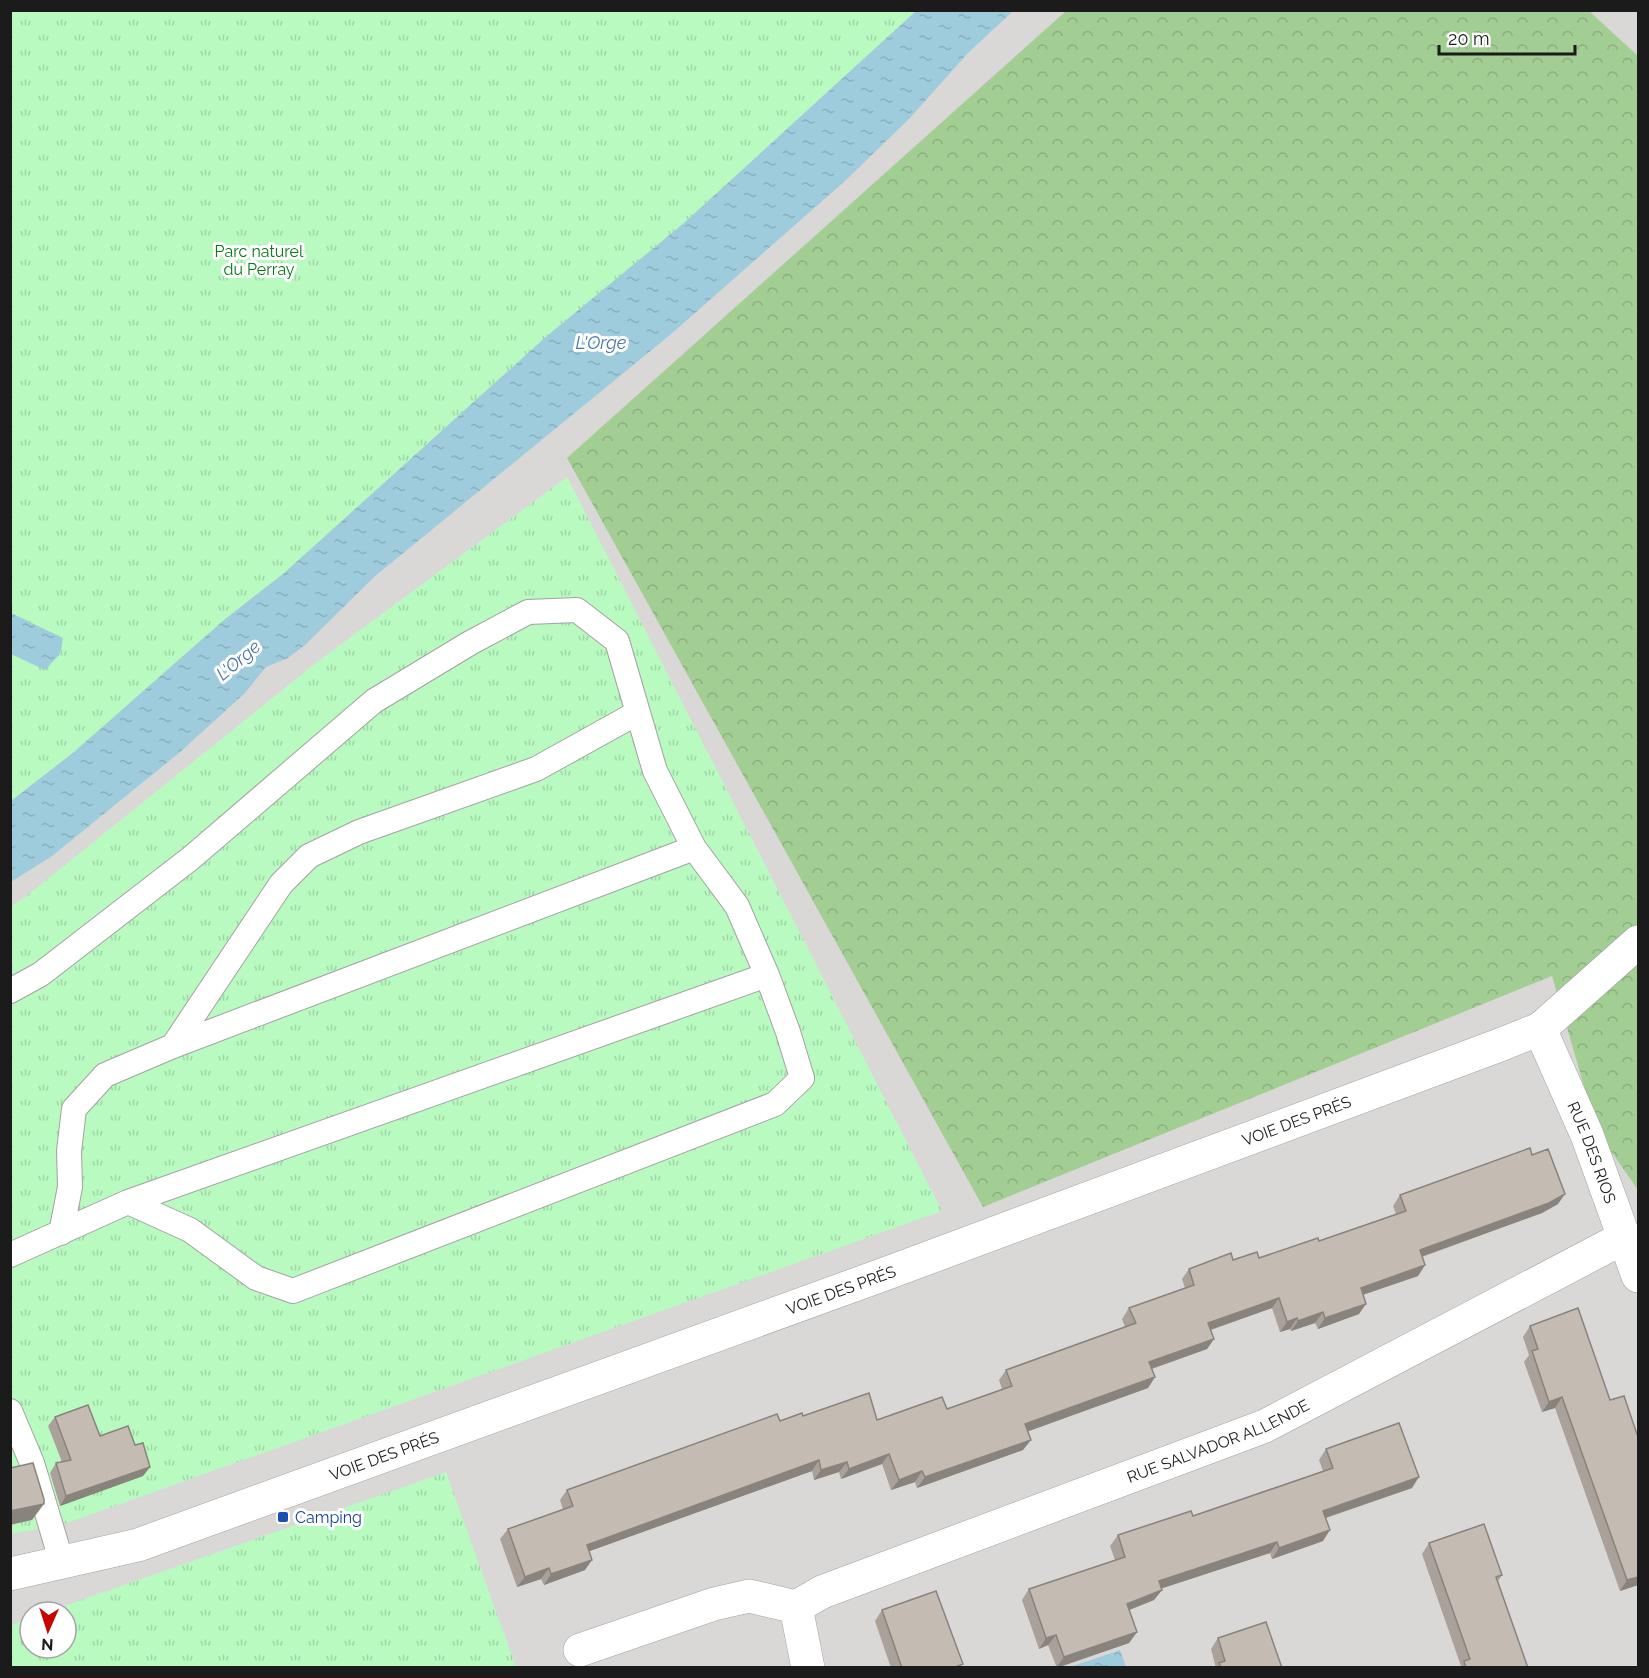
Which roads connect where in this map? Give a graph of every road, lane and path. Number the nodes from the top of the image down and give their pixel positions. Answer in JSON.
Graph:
{"nodes":[{"id":1,"x":637,"y":713,"type":"junction"},
{"id":2,"x":694,"y":848,"type":"junction"},
{"id":3,"x":1638,"y":942,"type":"edge"},
{"id":4,"x":767,"y":975,"type":"junction"},
{"id":5,"x":10,"y":991,"type":"edge"},
{"id":6,"x":1540,"y":1029,"type":"junction"},
{"id":7,"x":173,"y":1046,"type":"junction"},
{"id":8,"x":128,"y":1202,"type":"junction"},
{"id":9,"x":61,"y":1233,"type":"junction"},
{"id":10,"x":1625,"y":1237,"type":"junction"},
{"id":11,"x":10,"y":1255,"type":"edge"},
{"id":12,"x":1638,"y":1276,"type":"edge"},
{"id":13,"x":10,"y":1411,"type":"edge"},
{"id":14,"x":62,"y":1563,"type":"junction"},
{"id":15,"x":10,"y":1574,"type":"edge"},
{"id":16,"x":796,"y":1607,"type":"junction"},
{"id":17,"x":580,"y":1650,"type":"dead end"},
{"id":18,"x":808,"y":1668,"type":"edge"}],
"edges":[{"from":1,"to":2,"type":"lane"},
{"from":1,"to":5,"type":"lane"},
{"from":1,"to":7,"type":"lane"},
{"from":2,"to":4,"type":"lane"},
{"from":2,"to":7,"type":"lane"},
{"from":3,"to":6,"type":"street","name":"VOIE DES PRÉS"},
{"from":4,"to":8,"type":"lane"},
{"from":4,"to":8,"type":"lane"},
{"from":6,"to":10,"type":"street","name":"RUE DES RIOS"},
{"from":6,"to":14,"type":"street","name":"VOIE DES PRÉS"},
{"from":7,"to":9,"type":"lane"},
{"from":8,"to":9,"type":"lane"},
{"from":9,"to":11,"type":"lane"},
{"from":10,"to":12,"type":"street","name":"RUE DES RIOS"},
{"from":10,"to":16,"type":"street","name":"RUE SALVADOR ALLENDE"},
{"from":13,"to":14,"type":"lane"},
{"from":14,"to":15,"type":"street","name":"VOIE DES PRÉS"},
{"from":16,"to":17,"type":"street"},
{"from":16,"to":18,"type":"street"}]}
